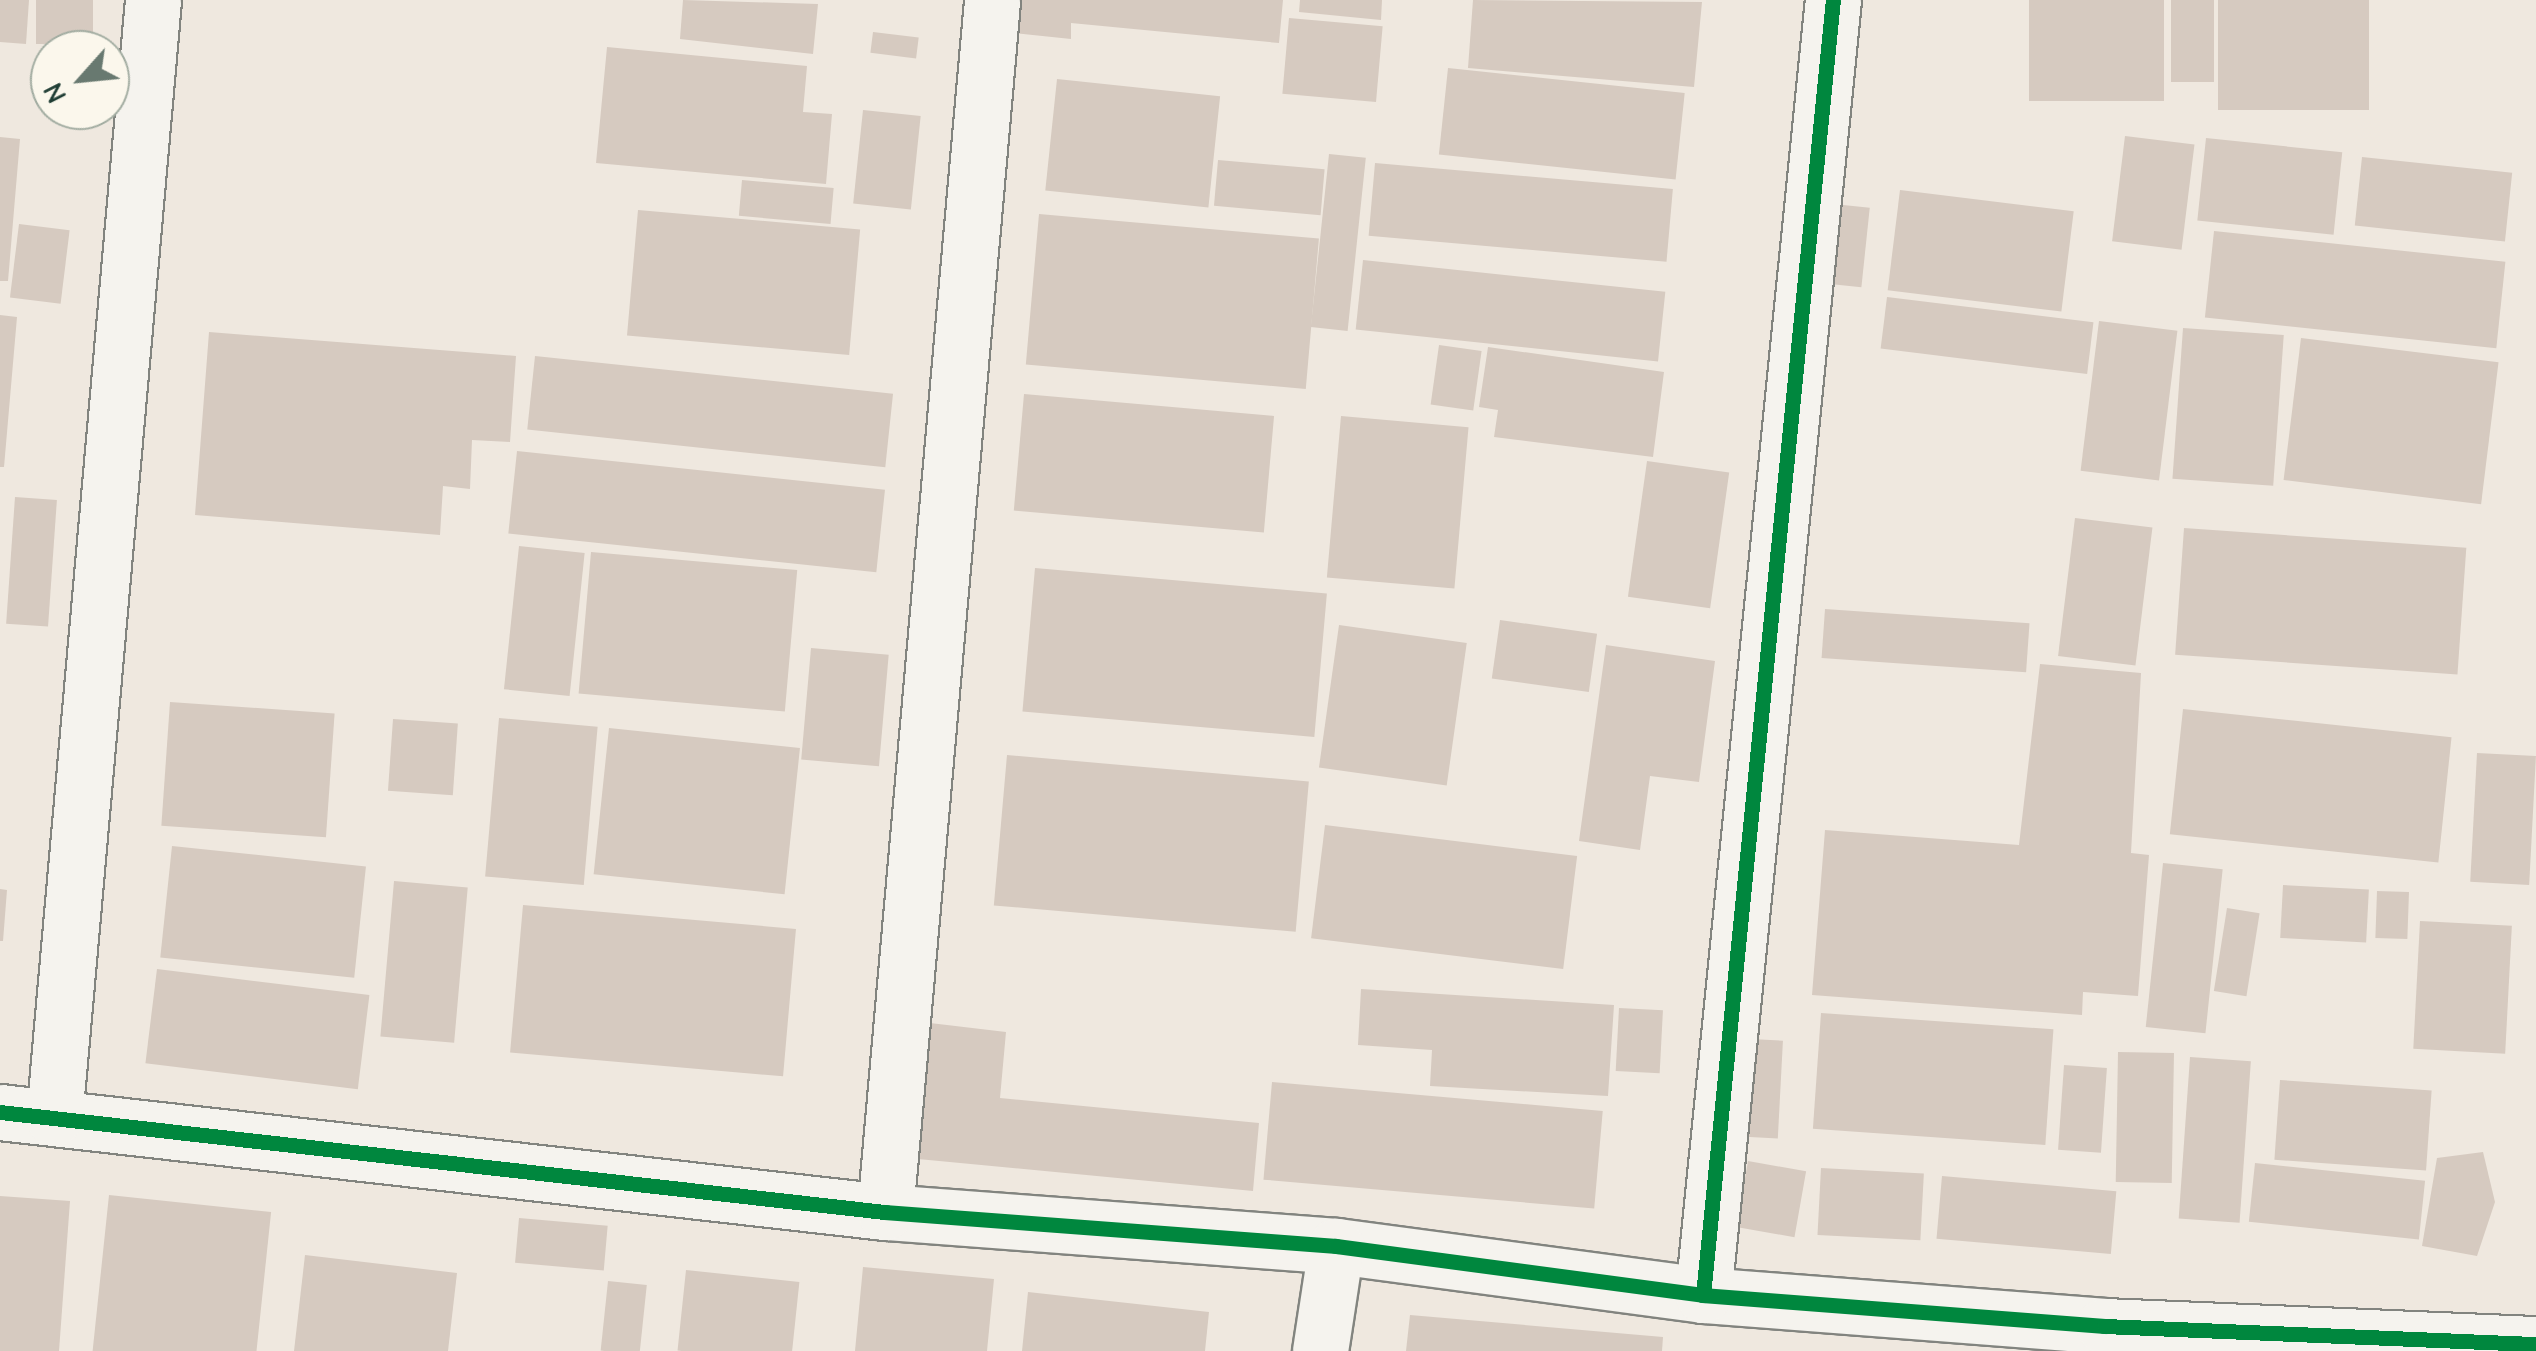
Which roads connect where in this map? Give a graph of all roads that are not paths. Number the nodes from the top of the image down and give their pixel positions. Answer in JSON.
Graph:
{"nodes":[{"id":1,"x":153,"y":0,"type":"edge"},
{"id":2,"x":992,"y":0,"type":"edge"},
{"id":3,"x":1833,"y":0,"type":"edge"},
{"id":4,"x":0,"y":1112,"type":"edge"},
{"id":5,"x":54,"y":1118,"type":"junction"},
{"id":6,"x":885,"y":1212,"type":"junction"},
{"id":7,"x":1336,"y":1246,"type":"junction"},
{"id":8,"x":1703,"y":1295,"type":"junction"},
{"id":9,"x":2103,"y":1338,"type":"edge"},
{"id":10,"x":2536,"y":1344,"type":"edge"},
{"id":11,"x":1320,"y":1351,"type":"edge"}],
"edges":[{"from":1,"to":5,"type":"street"},
{"from":2,"to":6,"type":"street"},
{"from":3,"to":8,"type":"street"},
{"from":4,"to":5,"type":"street"},
{"from":5,"to":6,"type":"street"},
{"from":6,"to":7,"type":"street"},
{"from":7,"to":8,"type":"street"},
{"from":7,"to":11,"type":"street"},
{"from":8,"to":9,"type":"street"},
{"from":9,"to":10,"type":"street"}]}
